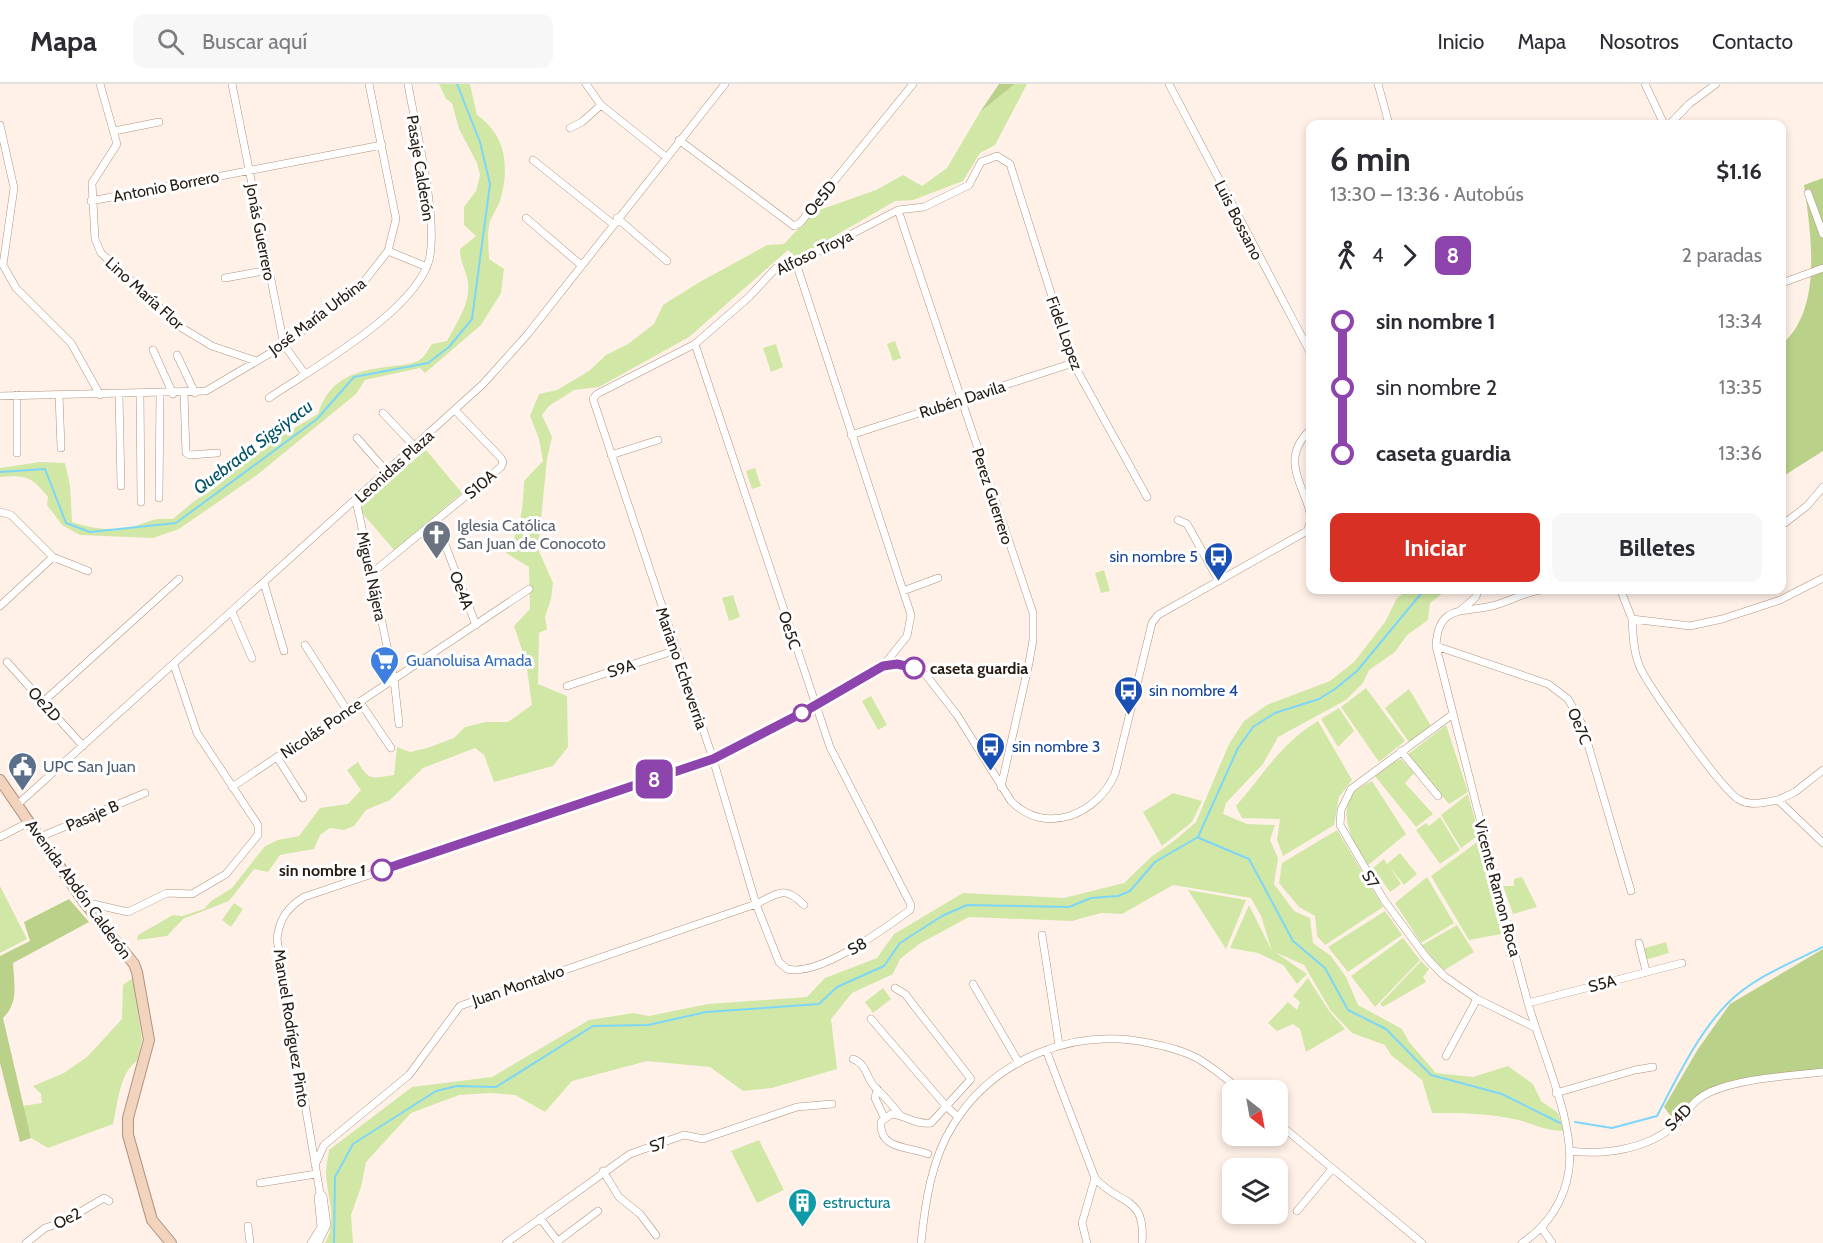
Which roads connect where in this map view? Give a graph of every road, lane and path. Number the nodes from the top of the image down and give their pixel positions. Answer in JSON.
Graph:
{"nodes":[{"id":1,"x":100,"y":84,"type":"edge"},
{"id":2,"x":232,"y":84,"type":"edge"},
{"id":3,"x":369,"y":84,"type":"edge"},
{"id":4,"x":408,"y":84,"type":"edge"},
{"id":5,"x":586,"y":84,"type":"edge"},
{"id":6,"x":913,"y":84,"type":"edge"},
{"id":7,"x":1169,"y":84,"type":"edge"},
{"id":8,"x":1378,"y":84,"type":"edge"},
{"id":9,"x":1645,"y":84,"type":"edge"},
{"id":10,"x":1716,"y":84,"type":"edge"},
{"id":11,"x":723,"y":85,"type":"edge"},
{"id":12,"x":601,"y":105,"type":"junction"},
{"id":13,"x":1388,"y":120,"type":"edge"},
{"id":14,"x":1662,"y":120,"type":"edge"},
{"id":15,"x":1674,"y":120,"type":"edge"},
{"id":16,"x":159,"y":122,"type":"dead end"},
{"id":17,"x":0,"y":125,"type":"edge"},
{"id":18,"x":570,"y":128,"type":"dead end"},
{"id":19,"x":114,"y":131,"type":"junction"},
{"id":20,"x":679,"y":140,"type":"junction"},
{"id":21,"x":382,"y":145,"type":"junction"},
{"id":22,"x":666,"y":157,"type":"junction"},
{"id":23,"x":533,"y":160,"type":"dead end"},
{"id":24,"x":1007,"y":160,"type":"joint"},
{"id":25,"x":249,"y":170,"type":"junction"},
{"id":26,"x":1808,"y":194,"type":"dead end"},
{"id":27,"x":92,"y":201,"type":"junction"},
{"id":28,"x":898,"y":210,"type":"junction"},
{"id":29,"x":526,"y":218,"type":"dead end"},
{"id":30,"x":615,"y":221,"type":"junction"},
{"id":31,"x":1823,"y":234,"type":"edge"},
{"id":32,"x":388,"y":251,"type":"junction"},
{"id":33,"x":667,"y":261,"type":"dead end"},
{"id":34,"x":796,"y":263,"type":"junction"},
{"id":35,"x":581,"y":265,"type":"junction"},
{"id":36,"x":427,"y":267,"type":"junction"},
{"id":37,"x":1823,"y":268,"type":"edge"},
{"id":38,"x":269,"y":270,"type":"junction"},
{"id":39,"x":225,"y":278,"type":"dead end"},
{"id":40,"x":1786,"y":282,"type":"edge"},
{"id":41,"x":695,"y":344,"type":"junction"},
{"id":42,"x":1306,"y":344,"type":"edge"},
{"id":43,"x":284,"y":345,"type":"junction"},
{"id":44,"x":153,"y":350,"type":"dead end"},
{"id":45,"x":177,"y":355,"type":"dead end"},
{"id":46,"x":256,"y":361,"type":"junction"},
{"id":47,"x":1073,"y":363,"type":"junction"},
{"id":48,"x":305,"y":374,"type":"junction"},
{"id":49,"x":184,"y":393,"type":"junction"},
{"id":50,"x":195,"y":393,"type":"junction"},
{"id":51,"x":140,"y":394,"type":"junction"},
{"id":52,"x":160,"y":394,"type":"junction"},
{"id":53,"x":173,"y":394,"type":"junction"},
{"id":54,"x":597,"y":394,"type":"joint"},
{"id":55,"x":17,"y":395,"type":"junction"},
{"id":56,"x":59,"y":395,"type":"junction"},
{"id":57,"x":100,"y":395,"type":"junction"},
{"id":58,"x":119,"y":395,"type":"junction"},
{"id":59,"x":0,"y":396,"type":"edge"},
{"id":60,"x":269,"y":398,"type":"dead end"},
{"id":61,"x":962,"y":399,"type":"junction"},
{"id":62,"x":455,"y":410,"type":"junction"},
{"id":63,"x":383,"y":412,"type":"dead end"},
{"id":64,"x":1306,"y":434,"type":"edge"},
{"id":65,"x":851,"y":435,"type":"junction"},
{"id":66,"x":357,"y":438,"type":"dead end"},
{"id":67,"x":658,"y":440,"type":"dead end"},
{"id":68,"x":415,"y":447,"type":"junction"},
{"id":69,"x":61,"y":448,"type":"dead end"},
{"id":70,"x":17,"y":453,"type":"dead end"},
{"id":71,"x":217,"y":453,"type":"dead end"},
{"id":72,"x":611,"y":455,"type":"junction"},
{"id":73,"x":387,"y":472,"type":"junction"},
{"id":74,"x":121,"y":486,"type":"dead end"},
{"id":75,"x":1823,"y":487,"type":"edge"},
{"id":76,"x":1147,"y":497,"type":"dead end"},
{"id":77,"x":159,"y":498,"type":"dead end"},
{"id":78,"x":356,"y":500,"type":"junction"},
{"id":79,"x":141,"y":502,"type":"dead end"},
{"id":80,"x":1306,"y":507,"type":"edge"},
{"id":81,"x":0,"y":512,"type":"edge"},
{"id":82,"x":1178,"y":520,"type":"dead end"},
{"id":83,"x":436,"y":521,"type":"junction"},
{"id":84,"x":1786,"y":522,"type":"edge"},
{"id":85,"x":1306,"y":532,"type":"edge"},
{"id":86,"x":53,"y":557,"type":"junction"},
{"id":87,"x":88,"y":571,"type":"dead end"},
{"id":88,"x":372,"y":573,"type":"junction"},
{"id":89,"x":938,"y":578,"type":"dead end"},
{"id":90,"x":1823,"y":578,"type":"edge"},
{"id":91,"x":179,"y":579,"type":"dead end"},
{"id":92,"x":1219,"y":581,"type":"junction"},
{"id":93,"x":264,"y":583,"type":"junction"},
{"id":94,"x":529,"y":590,"type":"dead end"},
{"id":95,"x":903,"y":591,"type":"junction"},
{"id":96,"x":1477,"y":594,"type":"edge"},
{"id":97,"x":1530,"y":594,"type":"edge"},
{"id":98,"x":1622,"y":594,"type":"edge"},
{"id":99,"x":0,"y":606,"type":"edge"},
{"id":100,"x":1460,"y":610,"type":"junction"},
{"id":101,"x":232,"y":612,"type":"junction"},
{"id":102,"x":1632,"y":619,"type":"junction"},
{"id":103,"x":476,"y":625,"type":"junction"},
{"id":104,"x":305,"y":645,"type":"dead end"},
{"id":105,"x":1436,"y":646,"type":"junction"},
{"id":106,"x":676,"y":650,"type":"junction"},
{"id":107,"x":284,"y":651,"type":"dead end"},
{"id":108,"x":252,"y":658,"type":"dead end"},
{"id":109,"x":7,"y":662,"type":"dead end"},
{"id":110,"x":174,"y":665,"type":"junction"},
{"id":111,"x":883,"y":666,"type":"junction"},
{"id":112,"x":394,"y":679,"type":"junction"},
{"id":113,"x":567,"y":686,"type":"dead end"},
{"id":114,"x":43,"y":702,"type":"junction"},
{"id":115,"x":360,"y":702,"type":"junction"},
{"id":116,"x":815,"y":705,"type":"junction"},
{"id":117,"x":347,"y":710,"type":"junction"},
{"id":118,"x":1453,"y":714,"type":"junction"},
{"id":119,"x":399,"y":724,"type":"dead end"},
{"id":120,"x":83,"y":746,"type":"junction"},
{"id":121,"x":391,"y":748,"type":"dead end"},
{"id":122,"x":1401,"y":752,"type":"junction"},
{"id":123,"x":278,"y":757,"type":"junction"},
{"id":124,"x":713,"y":759,"type":"junction"},
{"id":125,"x":1823,"y":770,"type":"edge"},
{"id":126,"x":0,"y":780,"type":"edge"},
{"id":127,"x":232,"y":787,"type":"junction"},
{"id":128,"x":1001,"y":787,"type":"junction"},
{"id":129,"x":145,"y":793,"type":"dead end"},
{"id":130,"x":1438,"y":796,"type":"dead end"},
{"id":131,"x":303,"y":798,"type":"dead end"},
{"id":132,"x":1779,"y":800,"type":"junction"},
{"id":133,"x":17,"y":805,"type":"junction"},
{"id":134,"x":29,"y":822,"type":"junction"},
{"id":135,"x":0,"y":837,"type":"edge"},
{"id":136,"x":40,"y":837,"type":"junction"},
{"id":137,"x":1823,"y":843,"type":"edge"},
{"id":138,"x":1631,"y":891,"type":"dead end"},
{"id":139,"x":84,"y":902,"type":"junction"},
{"id":140,"x":756,"y":904,"type":"junction"},
{"id":141,"x":804,"y":905,"type":"dead end"},
{"id":142,"x":911,"y":905,"type":"joint"},
{"id":143,"x":1042,"y":935,"type":"dead end"},
{"id":144,"x":1639,"y":943,"type":"dead end"},
{"id":145,"x":1679,"y":963,"type":"dead end"},
{"id":146,"x":792,"y":971,"type":"joint"},
{"id":147,"x":1646,"y":971,"type":"junction"},
{"id":148,"x":973,"y":984,"type":"dead end"},
{"id":149,"x":895,"y":988,"type":"dead end"},
{"id":150,"x":1477,"y":999,"type":"junction"},
{"id":151,"x":1528,"y":1003,"type":"junction"},
{"id":152,"x":871,"y":1019,"type":"dead end"},
{"id":153,"x":1536,"y":1028,"type":"junction"},
{"id":154,"x":1059,"y":1045,"type":"junction"},
{"id":155,"x":1046,"y":1050,"type":"junction"},
{"id":156,"x":1446,"y":1056,"type":"dead end"},
{"id":157,"x":853,"y":1059,"type":"dead end"},
{"id":158,"x":1019,"y":1063,"type":"junction"},
{"id":159,"x":1653,"y":1067,"type":"dead end"},
{"id":160,"x":1823,"y":1072,"type":"edge"},
{"id":161,"x":1227,"y":1080,"type":"edge"},
{"id":162,"x":877,"y":1089,"type":"junction"},
{"id":163,"x":1556,"y":1093,"type":"junction"},
{"id":164,"x":832,"y":1104,"type":"dead end"},
{"id":165,"x":946,"y":1106,"type":"junction"},
{"id":166,"x":900,"y":1115,"type":"junction"},
{"id":167,"x":884,"y":1117,"type":"junction"},
{"id":168,"x":958,"y":1117,"type":"junction"},
{"id":169,"x":1288,"y":1132,"type":"edge"},
{"id":170,"x":1569,"y":1150,"type":"junction"},
{"id":171,"x":928,"y":1154,"type":"dead end"},
{"id":172,"x":1332,"y":1169,"type":"junction"},
{"id":173,"x":316,"y":1170,"type":"junction"},
{"id":174,"x":603,"y":1171,"type":"junction"},
{"id":175,"x":1095,"y":1178,"type":"junction"},
{"id":176,"x":260,"y":1183,"type":"dead end"},
{"id":177,"x":320,"y":1193,"type":"junction"},
{"id":178,"x":109,"y":1201,"type":"dead end"},
{"id":179,"x":598,"y":1211,"type":"dead end"},
{"id":180,"x":1297,"y":1211,"type":"dead end"},
{"id":181,"x":540,"y":1218,"type":"junction"},
{"id":182,"x":248,"y":1226,"type":"dead end"},
{"id":183,"x":1541,"y":1227,"type":"junction"},
{"id":184,"x":656,"y":1235,"type":"dead end"},
{"id":185,"x":559,"y":1242,"type":"edge"},
{"id":186,"x":26,"y":1243,"type":"edge"},
{"id":187,"x":171,"y":1243,"type":"edge"},
{"id":188,"x":250,"y":1243,"type":"edge"},
{"id":189,"x":311,"y":1243,"type":"edge"},
{"id":190,"x":318,"y":1243,"type":"edge"},
{"id":191,"x":506,"y":1243,"type":"edge"},
{"id":192,"x":921,"y":1243,"type":"edge"},
{"id":193,"x":1087,"y":1243,"type":"edge"},
{"id":194,"x":1142,"y":1243,"type":"edge"},
{"id":195,"x":1422,"y":1243,"type":"edge"},
{"id":196,"x":1522,"y":1243,"type":"edge"},
{"id":197,"x":1552,"y":1243,"type":"edge"}],
"edges":[{"from":1,"to":19,"type":"street","name":"Lino María Flor"},
{"from":2,"to":25,"type":"street","name":"Jonás Guerrero"},
{"from":3,"to":21,"type":"street","name":"José María Urbina"},
{"from":4,"to":36,"type":"street","name":"Pasaje Calderón"},
{"from":5,"to":12,"type":"street"},
{"from":6,"to":20,"type":"street","name":"Oe5D"},
{"from":7,"to":42,"type":"street","name":"Luis Bossano"},
{"from":8,"to":13,"type":"street"},
{"from":9,"to":14,"type":"street"},
{"from":10,"to":15,"type":"street"},
{"from":11,"to":20,"type":"street","name":"Leonidas Plaza"},
{"from":12,"to":18,"type":"street"},
{"from":12,"to":22,"type":"street"},
{"from":16,"to":19,"type":"street"},
{"from":17,"to":57,"type":"street"},
{"from":19,"to":27,"type":"street","name":"Lino María Flor"},
{"from":20,"to":22,"type":"street","name":"Leonidas Plaza"},
{"from":21,"to":25,"type":"street","name":"Antonio Borrero"},
{"from":21,"to":32,"type":"street","name":"José María Urbina"},
{"from":22,"to":30,"type":"street","name":"Leonidas Plaza"},
{"from":23,"to":30,"type":"street"},
{"from":24,"to":28,"type":"street","name":"Alfoso Troya"},
{"from":24,"to":47,"type":"street","name":"Fidel Lopez"},
{"from":25,"to":27,"type":"street","name":"Antonio Borrero"},
{"from":25,"to":38,"type":"street","name":"Jonás Guerrero"},
{"from":26,"to":31,"type":"street"},
{"from":27,"to":46,"type":"street","name":"Lino María Flor"},
{"from":28,"to":34,"type":"street","name":"Alfoso Troya"},
{"from":28,"to":61,"type":"street","name":"Perez Guerrero"},
{"from":29,"to":35,"type":"street"},
{"from":30,"to":33,"type":"street"},
{"from":30,"to":35,"type":"street","name":"Leonidas Plaza"},
{"from":32,"to":36,"type":"street"},
{"from":32,"to":43,"type":"street","name":"José María Urbina"},
{"from":34,"to":41,"type":"street","name":"Alfoso Troya"},
{"from":34,"to":65,"type":"street"},
{"from":35,"to":62,"type":"street","name":"Leonidas Plaza"},
{"from":36,"to":48,"type":"street","name":"Pasaje Calderón"},
{"from":37,"to":40,"type":"street"},
{"from":38,"to":39,"type":"street"},
{"from":38,"to":43,"type":"street","name":"Jonás Guerrero"},
{"from":41,"to":54,"type":"street","name":"Alfoso Troya"},
{"from":41,"to":116,"type":"street","name":"Oe5C"},
{"from":43,"to":46,"type":"street","name":"José María Urbina"},
{"from":43,"to":48,"type":"street","name":"Jonás Guerrero"},
{"from":44,"to":53,"type":"street"},
{"from":45,"to":50,"type":"street"},
{"from":46,"to":50,"type":"street","name":"José María Urbina"},
{"from":47,"to":61,"type":"street","name":"Rubén Davila"},
{"from":47,"to":76,"type":"street","name":"Fidel Lopez"},
{"from":48,"to":60,"type":"street","name":"Pasaje Calderón"},
{"from":49,"to":50,"type":"street","name":"José María Urbina"},
{"from":49,"to":53,"type":"street","name":"José María Urbina"},
{"from":49,"to":71,"type":"street"},
{"from":51,"to":52,"type":"street","name":"José María Urbina"},
{"from":51,"to":58,"type":"street","name":"José María Urbina"},
{"from":51,"to":79,"type":"street"},
{"from":52,"to":53,"type":"street","name":"José María Urbina"},
{"from":52,"to":77,"type":"street"},
{"from":54,"to":72,"type":"street","name":"Mariano Echeverria"},
{"from":55,"to":56,"type":"street","name":"José María Urbina"},
{"from":55,"to":59,"type":"street","name":"José María Urbina"},
{"from":55,"to":70,"type":"street"},
{"from":56,"to":57,"type":"street","name":"José María Urbina"},
{"from":56,"to":69,"type":"street"},
{"from":57,"to":58,"type":"street","name":"José María Urbina"},
{"from":58,"to":74,"type":"street"},
{"from":61,"to":65,"type":"street","name":"Rubén Davila"},
{"from":61,"to":128,"type":"street","name":"Perez Guerrero"},
{"from":62,"to":68,"type":"street","name":"Leonidas Plaza"},
{"from":62,"to":83,"type":"street","name":"S10A"},
{"from":63,"to":68,"type":"street"},
{"from":64,"to":80,"type":"street"},
{"from":65,"to":95,"type":"street"},
{"from":66,"to":73,"type":"street"},
{"from":67,"to":72,"type":"street"},
{"from":68,"to":73,"type":"street","name":"Leonidas Plaza"},
{"from":72,"to":106,"type":"street","name":"Mariano Echeverria"},
{"from":73,"to":78,"type":"street","name":"Leonidas Plaza"},
{"from":75,"to":84,"type":"street"},
{"from":78,"to":88,"type":"street","name":"Miguel Nájera"},
{"from":78,"to":93,"type":"street","name":"Leonidas Plaza"},
{"from":81,"to":86,"type":"street"},
{"from":82,"to":92,"type":"street"},
{"from":83,"to":88,"type":"street","name":"S10A"},
{"from":83,"to":103,"type":"street","name":"Oe4A"},
{"from":85,"to":92,"type":"street"},
{"from":86,"to":87,"type":"street"},
{"from":86,"to":99,"type":"street"},
{"from":88,"to":112,"type":"street","name":"Miguel Nájera"},
{"from":89,"to":95,"type":"street"},
{"from":90,"to":102,"type":"street"},
{"from":91,"to":114,"type":"street"},
{"from":92,"to":128,"type":"street"},
{"from":93,"to":101,"type":"street","name":"Leonidas Plaza"},
{"from":93,"to":107,"type":"street"},
{"from":94,"to":103,"type":"street","name":"Nicolás Ponce"},
{"from":95,"to":111,"type":"street"},
{"from":96,"to":100,"type":"street"},
{"from":97,"to":100,"type":"street"},
{"from":98,"to":102,"type":"street"},
{"from":100,"to":105,"type":"street"},
{"from":101,"to":108,"type":"street"},
{"from":101,"to":110,"type":"street","name":"Leonidas Plaza"},
{"from":102,"to":132,"type":"street"},
{"from":103,"to":112,"type":"street","name":"Nicolás Ponce"},
{"from":104,"to":117,"type":"street"},
{"from":105,"to":118,"type":"street","name":"Vicente Ramon Roca"},
{"from":105,"to":138,"type":"street","name":"Oe7C"},
{"from":106,"to":113,"type":"street","name":"S9A"},
{"from":106,"to":124,"type":"street","name":"Mariano Echeverria"},
{"from":109,"to":114,"type":"street","name":"Oe2D"},
{"from":110,"to":120,"type":"street","name":"Leonidas Plaza"},
{"from":110,"to":127,"type":"street"},
{"from":111,"to":116,"type":"street","name":"Manuel Rodríguez Pinto"},
{"from":111,"to":128,"type":"street"},
{"from":112,"to":115,"type":"street","name":"Nicolás Ponce"},
{"from":112,"to":119,"type":"street","name":"Miguel Nájera"},
{"from":114,"to":120,"type":"street","name":"Oe2D"},
{"from":115,"to":117,"type":"street","name":"Nicolás Ponce"},
{"from":115,"to":121,"type":"street"},
{"from":116,"to":124,"type":"street","name":"Manuel Rodríguez Pinto"},
{"from":116,"to":142,"type":"street","name":"Oe5C"},
{"from":117,"to":123,"type":"street","name":"Nicolás Ponce"},
{"from":118,"to":122,"type":"street","name":"S7"},
{"from":118,"to":151,"type":"street","name":"Vicente Ramon Roca"},
{"from":120,"to":133,"type":"street","name":"Leonidas Plaza"},
{"from":122,"to":130,"type":"street"},
{"from":122,"to":150,"type":"street","name":"S7"},
{"from":123,"to":127,"type":"street","name":"Nicolás Ponce"},
{"from":123,"to":131,"type":"street"},
{"from":124,"to":140,"type":"street","name":"Mariano Echeverria"},
{"from":124,"to":173,"type":"street","name":"Manuel Rodríguez Pinto"},
{"from":125,"to":132,"type":"street"},
{"from":126,"to":133,"type":"street","name":"Avenida Abdón Calderón"},
{"from":127,"to":139,"type":"street"},
{"from":129,"to":136,"type":"street","name":"Pasaje B"},
{"from":132,"to":137,"type":"street"},
{"from":133,"to":134,"type":"street","name":"Avenida Abdón Calderón"},
{"from":134,"to":135,"type":"street"},
{"from":134,"to":136,"type":"street","name":"Avenida Abdón Calderón"},
{"from":136,"to":139,"type":"street","name":"Avenida Abdón Calderón"},
{"from":139,"to":187,"type":"street","name":"Avenida Abdón Calderón"},
{"from":140,"to":141,"type":"street","name":"Juan Montalvo"},
{"from":140,"to":146,"type":"street","name":"Mariano Echeverria"},
{"from":140,"to":173,"type":"street","name":"Juan Montalvo"},
{"from":142,"to":146,"type":"street","name":"S8"},
{"from":143,"to":154,"type":"street"},
{"from":144,"to":147,"type":"street"},
{"from":145,"to":147,"type":"street","name":"S5A"},
{"from":147,"to":151,"type":"street","name":"S5A"},
{"from":148,"to":158,"type":"street"},
{"from":149,"to":165,"type":"street"},
{"from":150,"to":153,"type":"street","name":"S7"},
{"from":150,"to":156,"type":"street"},
{"from":151,"to":153,"type":"street","name":"Vicente Ramon Roca"},
{"from":152,"to":165,"type":"street"},
{"from":153,"to":163,"type":"street","name":"Vicente Ramon Roca"},
{"from":154,"to":155,"type":"street"},
{"from":154,"to":161,"type":"street"},
{"from":155,"to":158,"type":"street"},
{"from":155,"to":175,"type":"street"},
{"from":157,"to":162,"type":"street"},
{"from":158,"to":168,"type":"street"},
{"from":159,"to":163,"type":"street"},
{"from":160,"to":170,"type":"street","name":"S4D"},
{"from":162,"to":166,"type":"street"},
{"from":162,"to":167,"type":"street"},
{"from":163,"to":170,"type":"street","name":"Vicente Ramon Roca"},
{"from":164,"to":174,"type":"street","name":"S7"},
{"from":165,"to":166,"type":"street"},
{"from":165,"to":168,"type":"street"},
{"from":166,"to":167,"type":"street"},
{"from":167,"to":171,"type":"street"},
{"from":168,"to":192,"type":"street"},
{"from":169,"to":172,"type":"street"},
{"from":170,"to":183,"type":"street","name":"Vicente Ramon Roca"},
{"from":172,"to":180,"type":"street"},
{"from":172,"to":195,"type":"street"},
{"from":173,"to":176,"type":"street"},
{"from":173,"to":177,"type":"street"},
{"from":174,"to":181,"type":"street","name":"S7"},
{"from":174,"to":184,"type":"street"},
{"from":175,"to":193,"type":"street"},
{"from":175,"to":194,"type":"street"},
{"from":177,"to":189,"type":"street"},
{"from":177,"to":190,"type":"street"},
{"from":178,"to":186,"type":"street","name":"Oe2"},
{"from":179,"to":185,"type":"street"},
{"from":181,"to":185,"type":"street"},
{"from":181,"to":191,"type":"street","name":"S7"},
{"from":182,"to":188,"type":"street"},
{"from":183,"to":196,"type":"street","name":"Vicente Ramon Roca"},
{"from":183,"to":197,"type":"street"}]}
